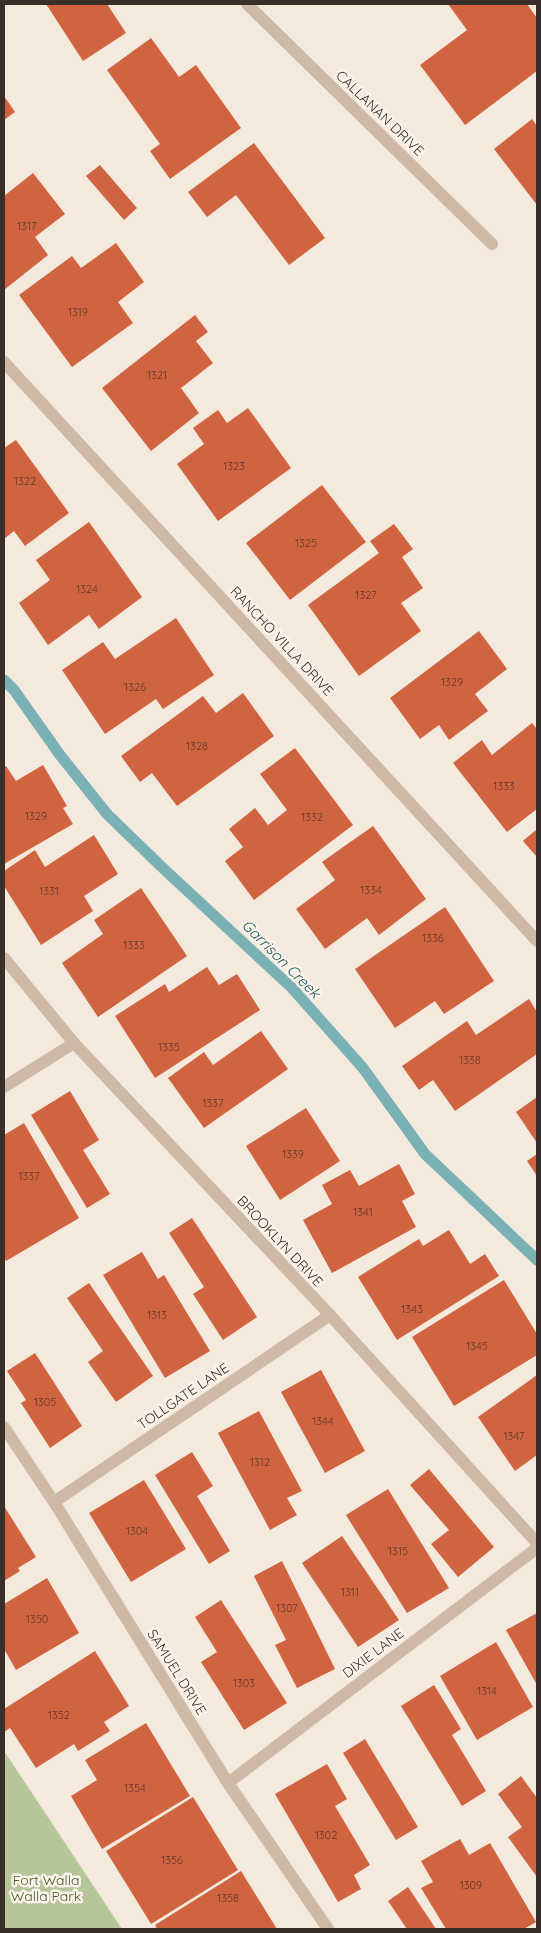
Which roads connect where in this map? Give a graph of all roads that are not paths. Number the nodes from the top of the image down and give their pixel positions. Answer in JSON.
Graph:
{"nodes":[{"id":1,"x":247,"y":4,"type":"edge"},
{"id":2,"x":492,"y":244,"type":"dead end"},
{"id":3,"x":4,"y":362,"type":"edge"},
{"id":4,"x":537,"y":941,"type":"edge"},
{"id":5,"x":4,"y":958,"type":"edge"},
{"id":6,"x":74,"y":1043,"type":"junction"},
{"id":7,"x":4,"y":1087,"type":"edge"},
{"id":8,"x":330,"y":1315,"type":"junction"},
{"id":9,"x":4,"y":1427,"type":"edge"},
{"id":10,"x":54,"y":1502,"type":"junction"},
{"id":11,"x":537,"y":1543,"type":"edge"},
{"id":12,"x":537,"y":1548,"type":"edge"},
{"id":13,"x":228,"y":1782,"type":"junction"},
{"id":14,"x":328,"y":1929,"type":"edge"}],
"edges":[{"from":1,"to":2,"type":"street","name":"CALLANAN DRIVE"},
{"from":3,"to":4,"type":"street","name":"RANCHO VILLA DRIVE"},
{"from":5,"to":6,"type":"street","name":"BROOKLYN DRIVE"},
{"from":6,"to":7,"type":"street"},
{"from":6,"to":8,"type":"street","name":"BROOKLYN DRIVE"},
{"from":8,"to":10,"type":"street","name":"TOLLGATE LANE"},
{"from":8,"to":11,"type":"street","name":"BROOKLYN DRIVE"},
{"from":9,"to":10,"type":"street","name":"SAMUEL DRIVE"},
{"from":10,"to":13,"type":"street","name":"SAMUEL DRIVE"},
{"from":12,"to":13,"type":"street","name":"DIXIE LANE"},
{"from":13,"to":14,"type":"street","name":"SAMUEL DRIVE"}]}
